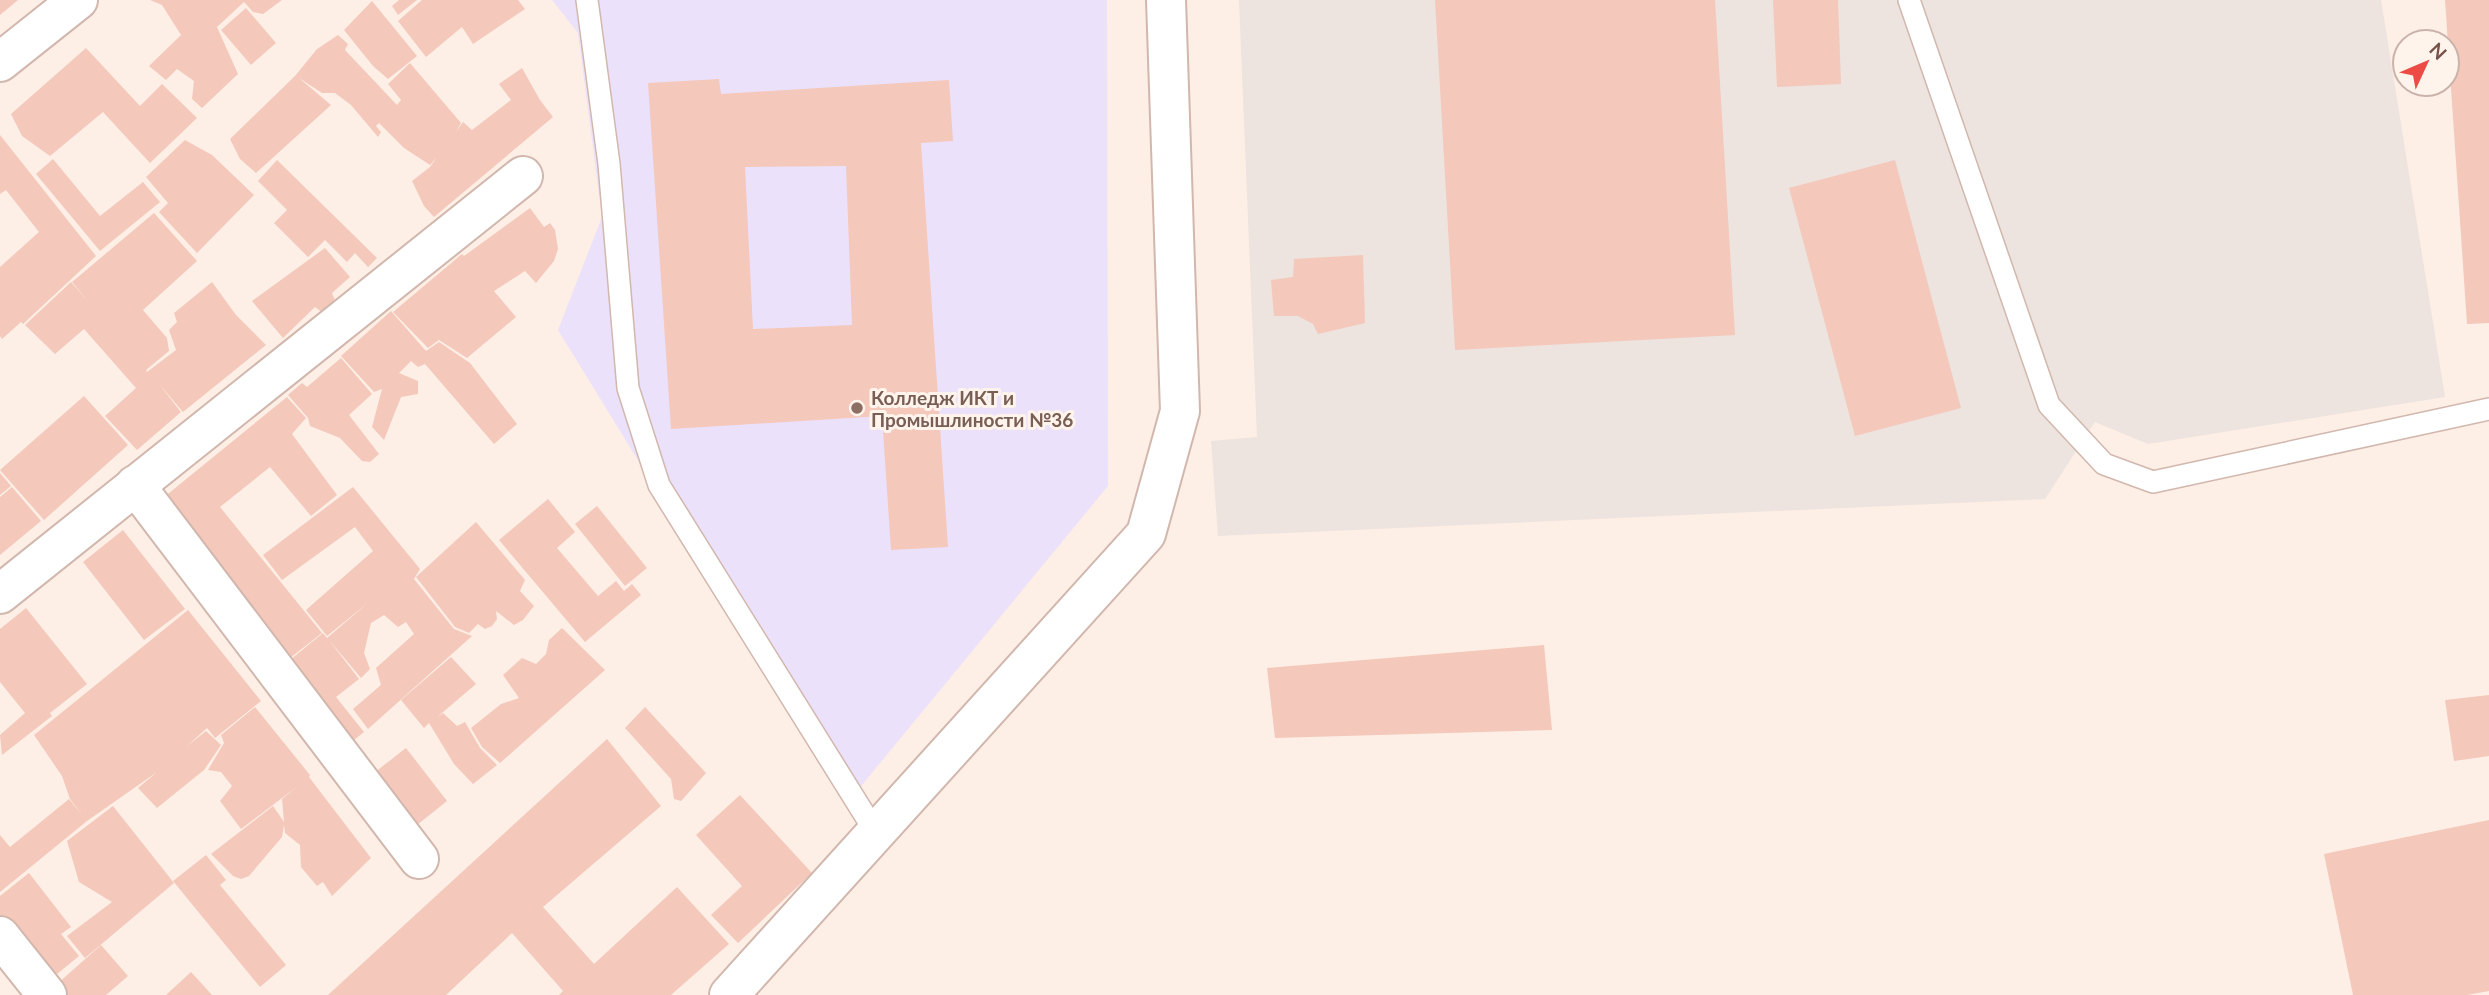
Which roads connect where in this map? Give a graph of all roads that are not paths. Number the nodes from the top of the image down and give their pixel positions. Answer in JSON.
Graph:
{"nodes":[{"id":1,"x":78,"y":0,"type":"edge"},
{"id":2,"x":587,"y":0,"type":"edge"},
{"id":3,"x":1166,"y":0,"type":"edge"},
{"id":4,"x":1909,"y":0,"type":"edge"},
{"id":5,"x":0,"y":62,"type":"edge"},
{"id":6,"x":523,"y":176,"type":"dead end"},
{"id":7,"x":2489,"y":409,"type":"edge"},
{"id":8,"x":135,"y":485,"type":"junction"},
{"id":9,"x":0,"y":594,"type":"edge"},
{"id":10,"x":876,"y":833,"type":"junction"},
{"id":11,"x":419,"y":859,"type":"dead end"},
{"id":12,"x":0,"y":936,"type":"edge"},
{"id":13,"x":47,"y":995,"type":"edge"},
{"id":14,"x":729,"y":995,"type":"edge"}],
"edges":[{"from":1,"to":5,"type":"street"},
{"from":2,"to":10,"type":"lane"},
{"from":3,"to":10,"type":"street"},
{"from":4,"to":7,"type":"lane"},
{"from":6,"to":8,"type":"street"},
{"from":8,"to":9,"type":"street"},
{"from":8,"to":11,"type":"street"},
{"from":10,"to":14,"type":"street"},
{"from":12,"to":13,"type":"street"}]}
